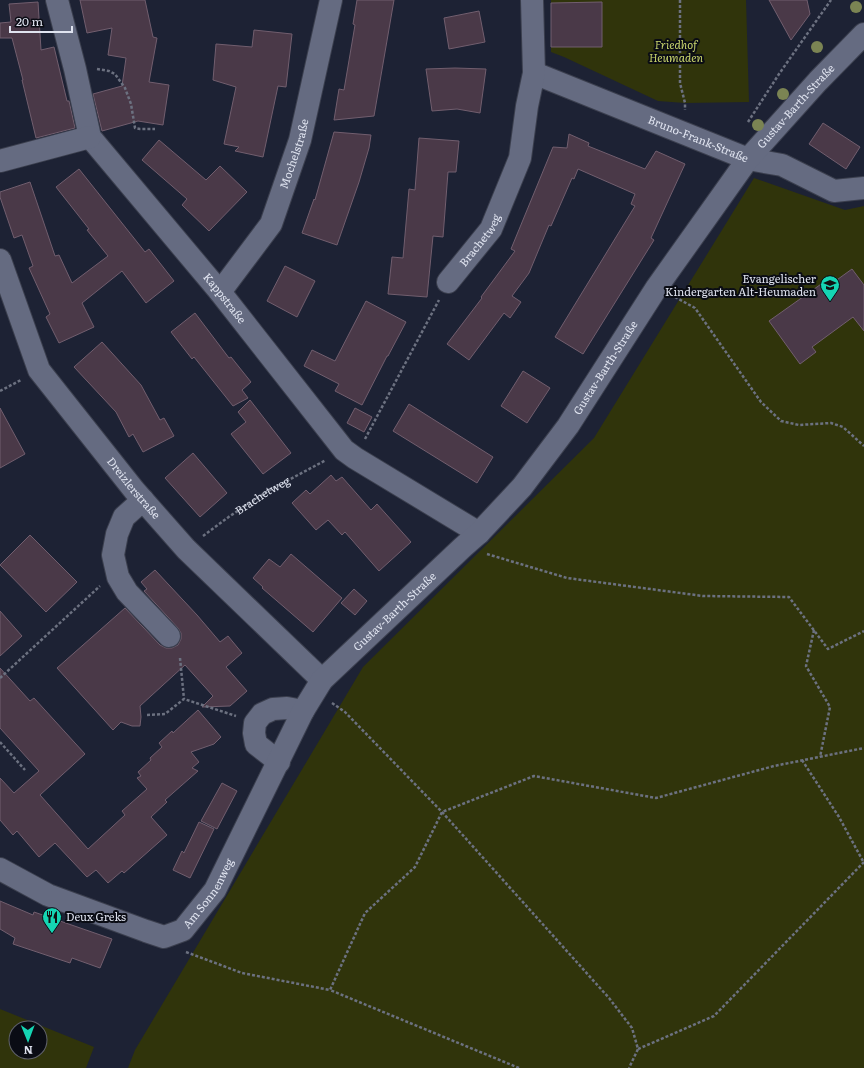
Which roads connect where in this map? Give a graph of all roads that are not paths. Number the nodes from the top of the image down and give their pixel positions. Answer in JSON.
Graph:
{"nodes":[{"id":1,"x":58,"y":0,"type":"edge"},
{"id":2,"x":331,"y":0,"type":"edge"},
{"id":3,"x":532,"y":0,"type":"edge"},
{"id":4,"x":864,"y":34,"type":"edge"},
{"id":5,"x":534,"y":73,"type":"junction"},
{"id":6,"x":90,"y":137,"type":"junction"},
{"id":7,"x":748,"y":159,"type":"junction"},
{"id":8,"x":0,"y":161,"type":"edge"},
{"id":9,"x":864,"y":188,"type":"edge"},
{"id":10,"x":0,"y":260,"type":"edge"},
{"id":11,"x":448,"y":282,"type":"road end"},
{"id":12,"x":220,"y":292,"type":"junction"},
{"id":13,"x":143,"y":500,"type":"junction"},
{"id":14,"x":471,"y":540,"type":"junction"},
{"id":15,"x":168,"y":636,"type":"dead end"},
{"id":16,"x":319,"y":685,"type":"junction"},
{"id":17,"x":303,"y":711,"type":"junction"},
{"id":18,"x":279,"y":762,"type":"junction"},
{"id":19,"x":0,"y":870,"type":"edge"}],
"edges":[{"from":1,"to":6,"type":"street","name":"Kappstraße"},
{"from":2,"to":12,"type":"street","name":"Mochelstraße"},
{"from":3,"to":5,"type":"street","name":"Brachetweg"},
{"from":4,"to":7,"type":"street","name":"Gustav-Barth-Straße"},
{"from":5,"to":7,"type":"street","name":"Bruno-Frank-Straße"},
{"from":5,"to":11,"type":"street","name":"Brachetweg"},
{"from":6,"to":8,"type":"street"},
{"from":6,"to":12,"type":"street","name":"Kappstraße"},
{"from":7,"to":9,"type":"street","name":"Bruno-Frank-Straße"},
{"from":7,"to":14,"type":"street","name":"Gustav-Barth-Straße"},
{"from":10,"to":13,"type":"street","name":"Dreizlerstraße"},
{"from":12,"to":14,"type":"street","name":"Kappstraße"},
{"from":13,"to":15,"type":"street"},
{"from":13,"to":16,"type":"street","name":"Dreizlerstraße"},
{"from":14,"to":16,"type":"street","name":"Gustav-Barth-Straße"},
{"from":16,"to":17,"type":"street","name":"Am Sonnenweg"},
{"from":17,"to":18,"type":"street","name":"Am Sonnenweg"},
{"from":17,"to":18,"type":"street"},
{"from":18,"to":19,"type":"street","name":"Am Sonnenweg"}]}
